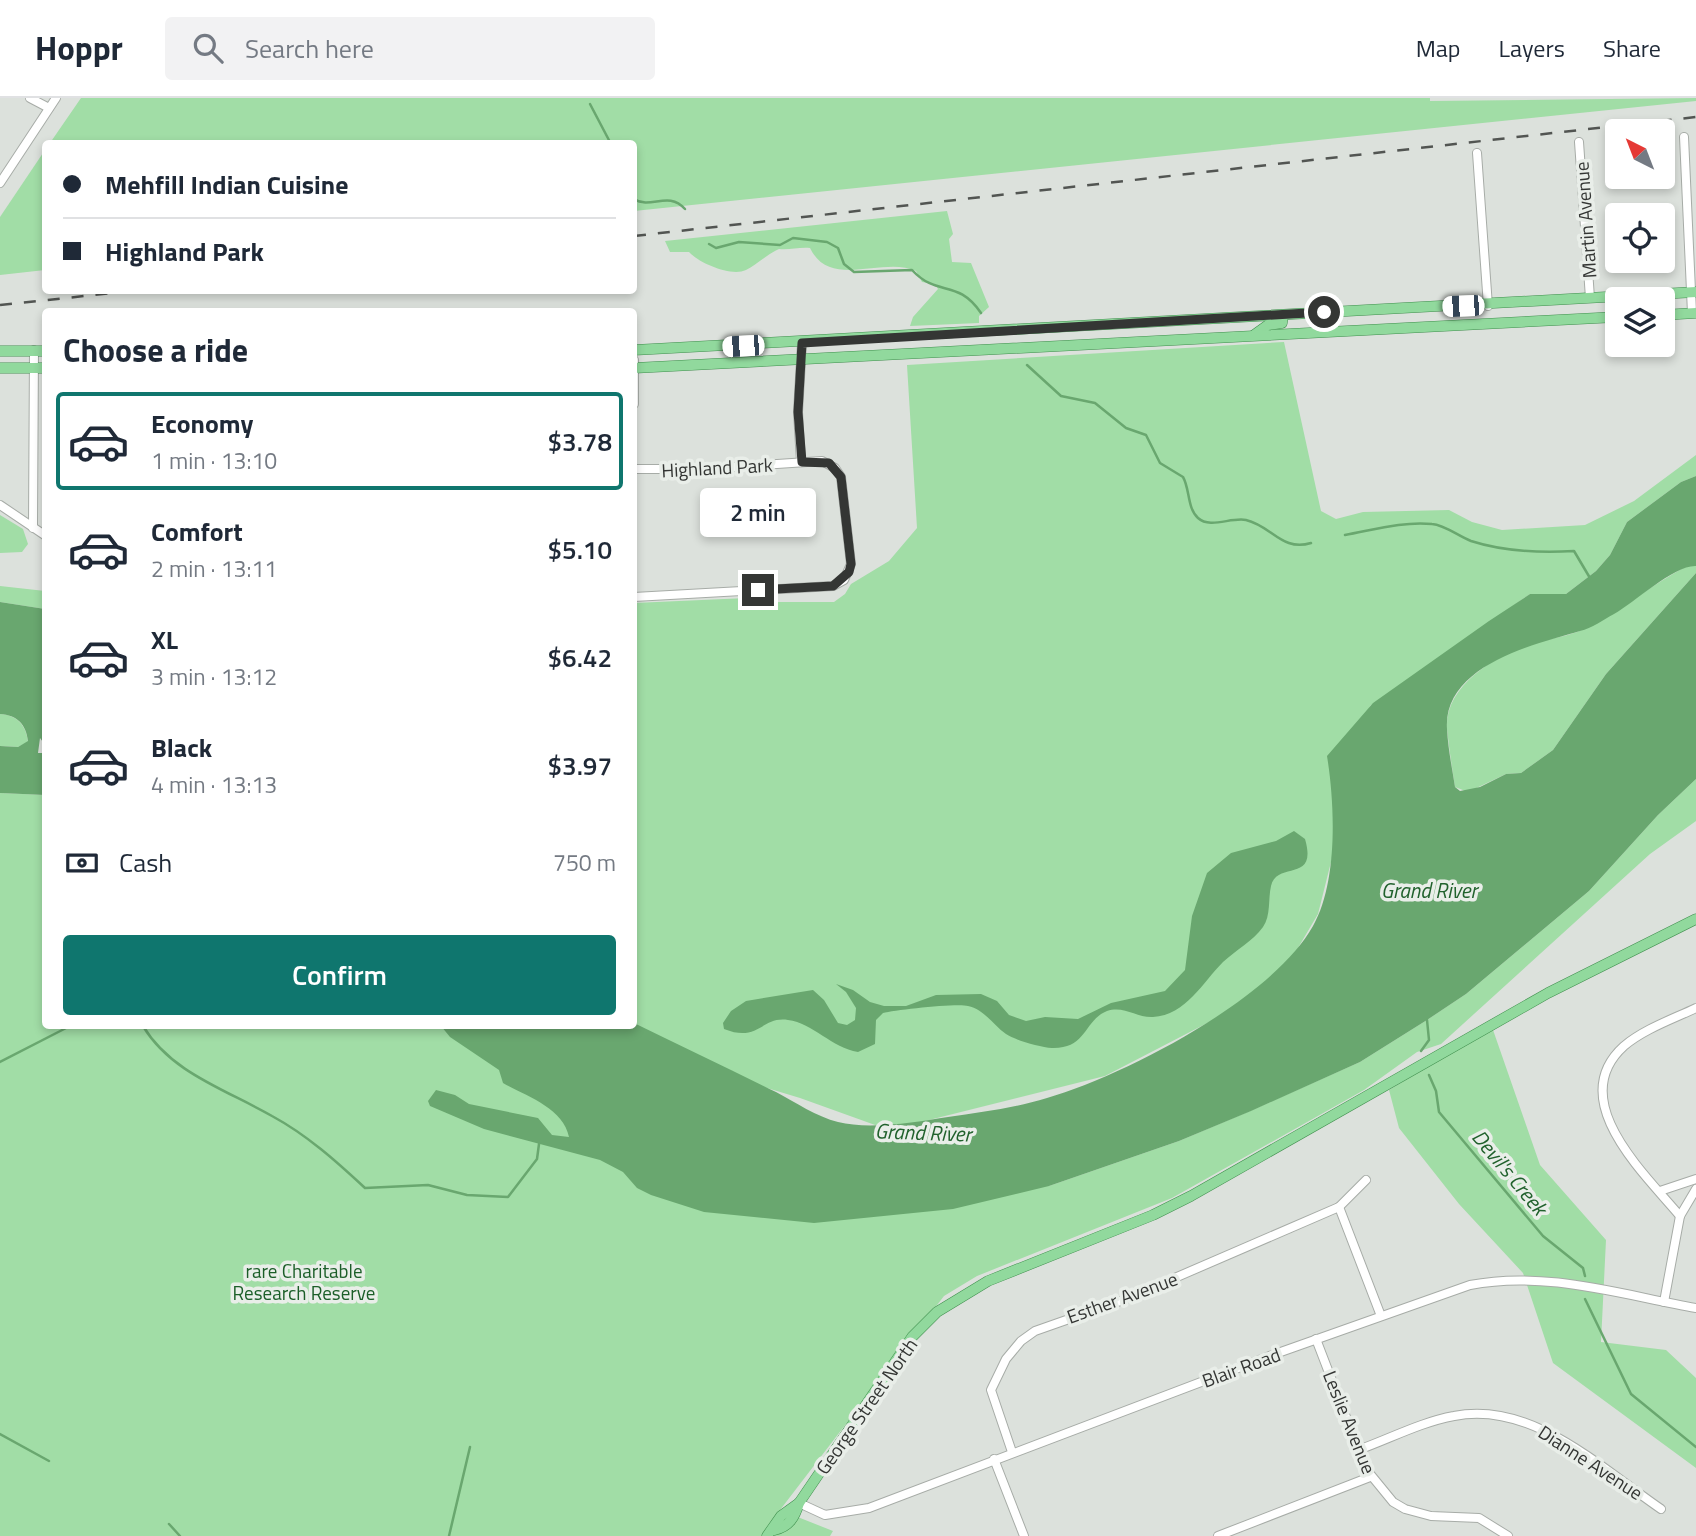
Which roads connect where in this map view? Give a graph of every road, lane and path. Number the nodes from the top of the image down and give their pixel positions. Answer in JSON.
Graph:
{"nodes":[{"id":1,"x":30,"y":98,"type":"edge"},
{"id":2,"x":55,"y":98,"type":"edge"},
{"id":3,"x":49,"y":108,"type":"junction"},
{"id":4,"x":1684,"y":137,"type":"dead end"},
{"id":5,"x":1579,"y":142,"type":"dead end"},
{"id":6,"x":1478,"y":153,"type":"dead end"},
{"id":7,"x":0,"y":183,"type":"edge"},
{"id":8,"x":1694,"y":293,"type":"edge"},
{"id":9,"x":1590,"y":298,"type":"junction"},
{"id":10,"x":1488,"y":306,"type":"junction"},
{"id":11,"x":1694,"y":313,"type":"edge"},
{"id":12,"x":1675,"y":314,"type":"edge"},
{"id":13,"x":1283,"y":315,"type":"junction"},
{"id":14,"x":1605,"y":318,"type":"edge"},
{"id":15,"x":949,"y":334,"type":"junction"},
{"id":16,"x":1253,"y":335,"type":"junction"},
{"id":17,"x":802,"y":343,"type":"junction"},
{"id":18,"x":637,"y":350,"type":"edge"},
{"id":19,"x":0,"y":351,"type":"edge"},
{"id":20,"x":34,"y":351,"type":"junction"},
{"id":21,"x":42,"y":351,"type":"edge"},
{"id":22,"x":950,"y":351,"type":"junction"},
{"id":23,"x":801,"y":361,"type":"junction"},
{"id":24,"x":0,"y":368,"type":"edge"},
{"id":25,"x":40,"y":368,"type":"edge"},
{"id":26,"x":637,"y":368,"type":"edge"},
{"id":27,"x":802,"y":462,"type":"junction"},
{"id":28,"x":637,"y":469,"type":"edge"},
{"id":29,"x":0,"y":505,"type":"edge"},
{"id":30,"x":33,"y":528,"type":"junction"},
{"id":31,"x":42,"y":534,"type":"edge"},
{"id":32,"x":637,"y":597,"type":"edge"},
{"id":33,"x":1696,"y":919,"type":"edge"},
{"id":34,"x":1696,"y":1008,"type":"edge"},
{"id":35,"x":1696,"y":1179,"type":"edge"},
{"id":36,"x":1366,"y":1180,"type":"dead end"},
{"id":37,"x":1696,"y":1189,"type":"edge"},
{"id":38,"x":1660,"y":1191,"type":"junction"},
{"id":39,"x":1339,"y":1207,"type":"junction"},
{"id":40,"x":1680,"y":1216,"type":"junction"},
{"id":41,"x":1664,"y":1302,"type":"junction"},
{"id":42,"x":1696,"y":1308,"type":"edge"},
{"id":43,"x":1381,"y":1316,"type":"junction"},
{"id":44,"x":1316,"y":1339,"type":"junction"},
{"id":45,"x":1359,"y":1450,"type":"junction"},
{"id":46,"x":1012,"y":1452,"type":"junction"},
{"id":47,"x":994,"y":1459,"type":"junction"},
{"id":48,"x":1370,"y":1476,"type":"junction"},
{"id":49,"x":799,"y":1503,"type":"junction"},
{"id":50,"x":1661,"y":1509,"type":"dead end"},
{"id":51,"x":770,"y":1533,"type":"edge"},
{"id":52,"x":1024,"y":1536,"type":"edge"},
{"id":53,"x":1218,"y":1536,"type":"edge"},
{"id":54,"x":1508,"y":1536,"type":"edge"}],
"edges":[{"from":1,"to":3,"type":"street"},
{"from":2,"to":3,"type":"street"},
{"from":3,"to":7,"type":"street"},
{"from":4,"to":8,"type":"street"},
{"from":5,"to":9,"type":"street","name":"Martin Avenue"},
{"from":6,"to":10,"type":"street"},
{"from":8,"to":9,"type":"main road"},
{"from":8,"to":11,"type":"street"},
{"from":9,"to":10,"type":"main road"},
{"from":10,"to":13,"type":"main road"},
{"from":11,"to":12,"type":"main road"},
{"from":13,"to":15,"type":"main road"},
{"from":13,"to":16,"type":"main road"},
{"from":14,"to":16,"type":"main road"},
{"from":15,"to":17,"type":"main road"},
{"from":15,"to":22,"type":"main road"},
{"from":16,"to":22,"type":"main road"},
{"from":17,"to":18,"type":"main road"},
{"from":17,"to":23,"type":"street","name":"Highland Park"},
{"from":19,"to":20,"type":"main road"},
{"from":20,"to":21,"type":"main road"},
{"from":20,"to":25,"type":"street"},
{"from":22,"to":23,"type":"main road"},
{"from":23,"to":26,"type":"main road"},
{"from":23,"to":27,"type":"street","name":"Highland Park"},
{"from":24,"to":25,"type":"main road"},
{"from":25,"to":30,"type":"street"},
{"from":27,"to":28,"type":"street","name":"Highland Park"},
{"from":27,"to":32,"type":"street","name":"Highland Park"},
{"from":29,"to":30,"type":"street"},
{"from":30,"to":31,"type":"street"},
{"from":33,"to":49,"type":"main road","name":"George Street North"},
{"from":34,"to":38,"type":"street"},
{"from":35,"to":38,"type":"street"},
{"from":36,"to":39,"type":"street","name":"Esther Avenue"},
{"from":37,"to":40,"type":"street"},
{"from":38,"to":40,"type":"street"},
{"from":39,"to":43,"type":"street"},
{"from":39,"to":46,"type":"street","name":"Esther Avenue"},
{"from":40,"to":41,"type":"street"},
{"from":41,"to":42,"type":"street","name":"Blair Road"},
{"from":41,"to":43,"type":"street","name":"Blair Road"},
{"from":43,"to":44,"type":"street","name":"Blair Road"},
{"from":44,"to":45,"type":"street","name":"Leslie Avenue"},
{"from":44,"to":46,"type":"street","name":"Blair Road"},
{"from":45,"to":48,"type":"street","name":"Leslie Avenue"},
{"from":45,"to":50,"type":"street","name":"Dianne Avenue"},
{"from":46,"to":47,"type":"street","name":"Blair Road"},
{"from":47,"to":49,"type":"street","name":"Blair Road"},
{"from":47,"to":52,"type":"street"},
{"from":48,"to":53,"type":"street"},
{"from":48,"to":54,"type":"street","name":"Leslie Avenue"},
{"from":49,"to":51,"type":"main road"}]}
